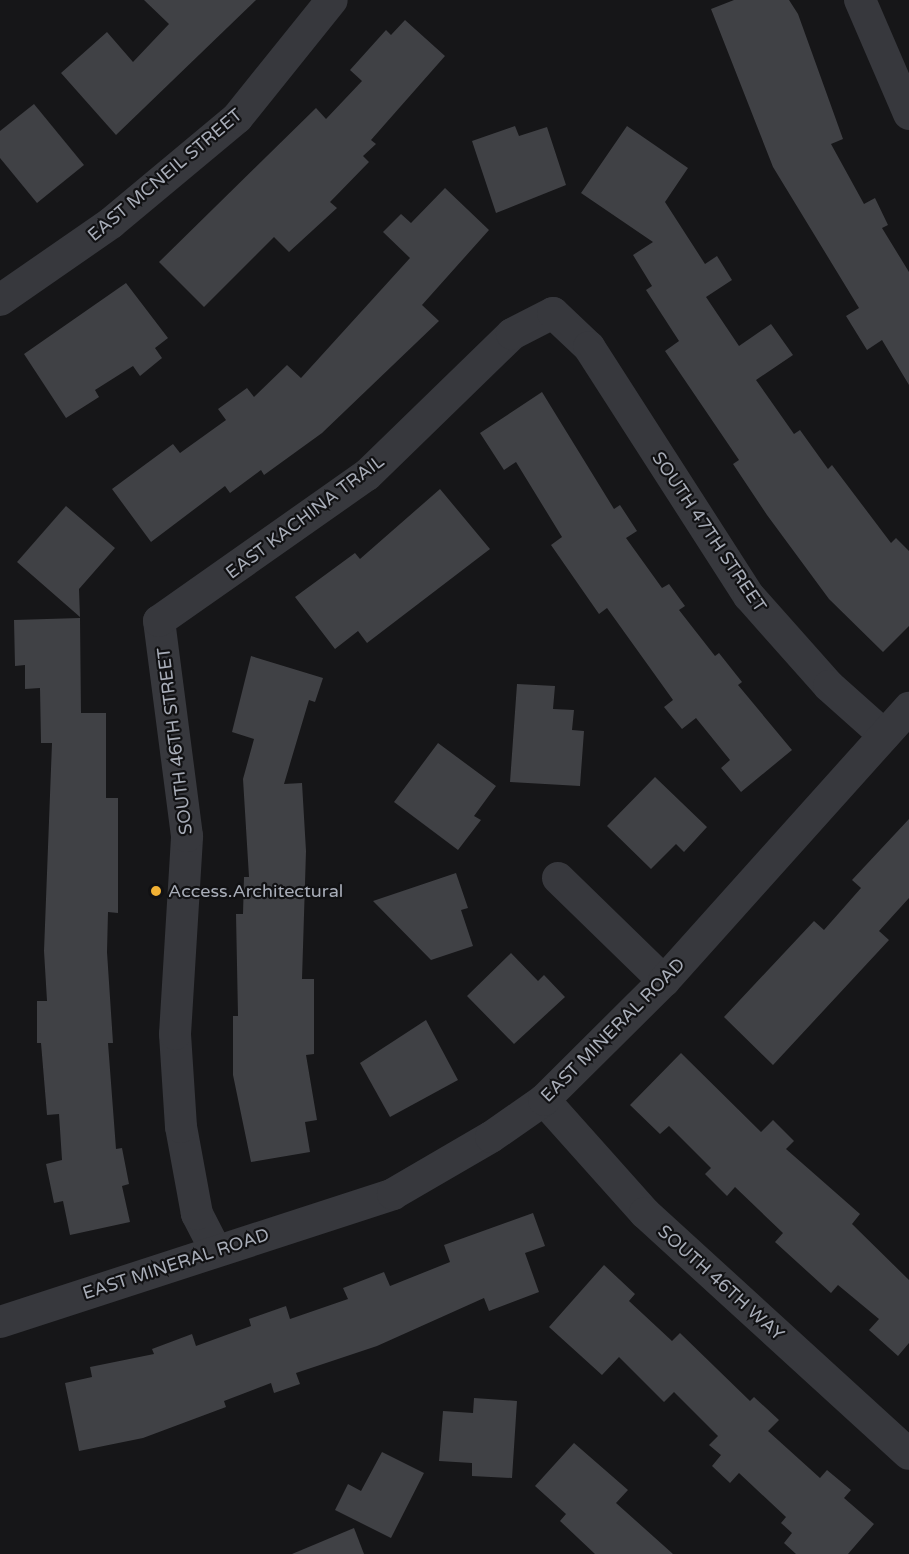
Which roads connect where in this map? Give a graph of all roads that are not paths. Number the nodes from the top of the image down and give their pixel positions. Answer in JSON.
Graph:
{"nodes":[{"id":1,"x":332,"y":0,"type":"edge"},
{"id":2,"x":860,"y":0,"type":"edge"},
{"id":3,"x":909,"y":114,"type":"edge"},
{"id":4,"x":0,"y":300,"type":"edge"},
{"id":5,"x":553,"y":313,"type":"joint"},
{"id":6,"x":159,"y":621,"type":"joint"},
{"id":7,"x":909,"y":708,"type":"edge"},
{"id":8,"x":884,"y":735,"type":"junction"},
{"id":9,"x":558,"y":878,"type":"dead end"},
{"id":10,"x":664,"y":981,"type":"junction"},
{"id":11,"x":544,"y":1100,"type":"junction"},
{"id":12,"x":216,"y":1251,"type":"junction"},
{"id":13,"x":0,"y":1322,"type":"edge"},
{"id":14,"x":909,"y":1454,"type":"edge"}],
"edges":[{"from":1,"to":4,"type":"street","name":"EAST MCNEIL STREET"},
{"from":2,"to":3,"type":"street"},
{"from":5,"to":6,"type":"street","name":"EAST KACHINA TRAIL"},
{"from":5,"to":8,"type":"street","name":"SOUTH 47TH STREET"},
{"from":6,"to":12,"type":"street","name":"SOUTH 46TH STREET"},
{"from":7,"to":8,"type":"street","name":"EAST MINERAL ROAD"},
{"from":8,"to":10,"type":"street","name":"EAST MINERAL ROAD"},
{"from":9,"to":10,"type":"street"},
{"from":10,"to":11,"type":"street","name":"EAST MINERAL ROAD"},
{"from":11,"to":12,"type":"street","name":"EAST MINERAL ROAD"},
{"from":11,"to":14,"type":"street","name":"SOUTH 46TH WAY"},
{"from":12,"to":13,"type":"street","name":"EAST MINERAL ROAD"}]}
